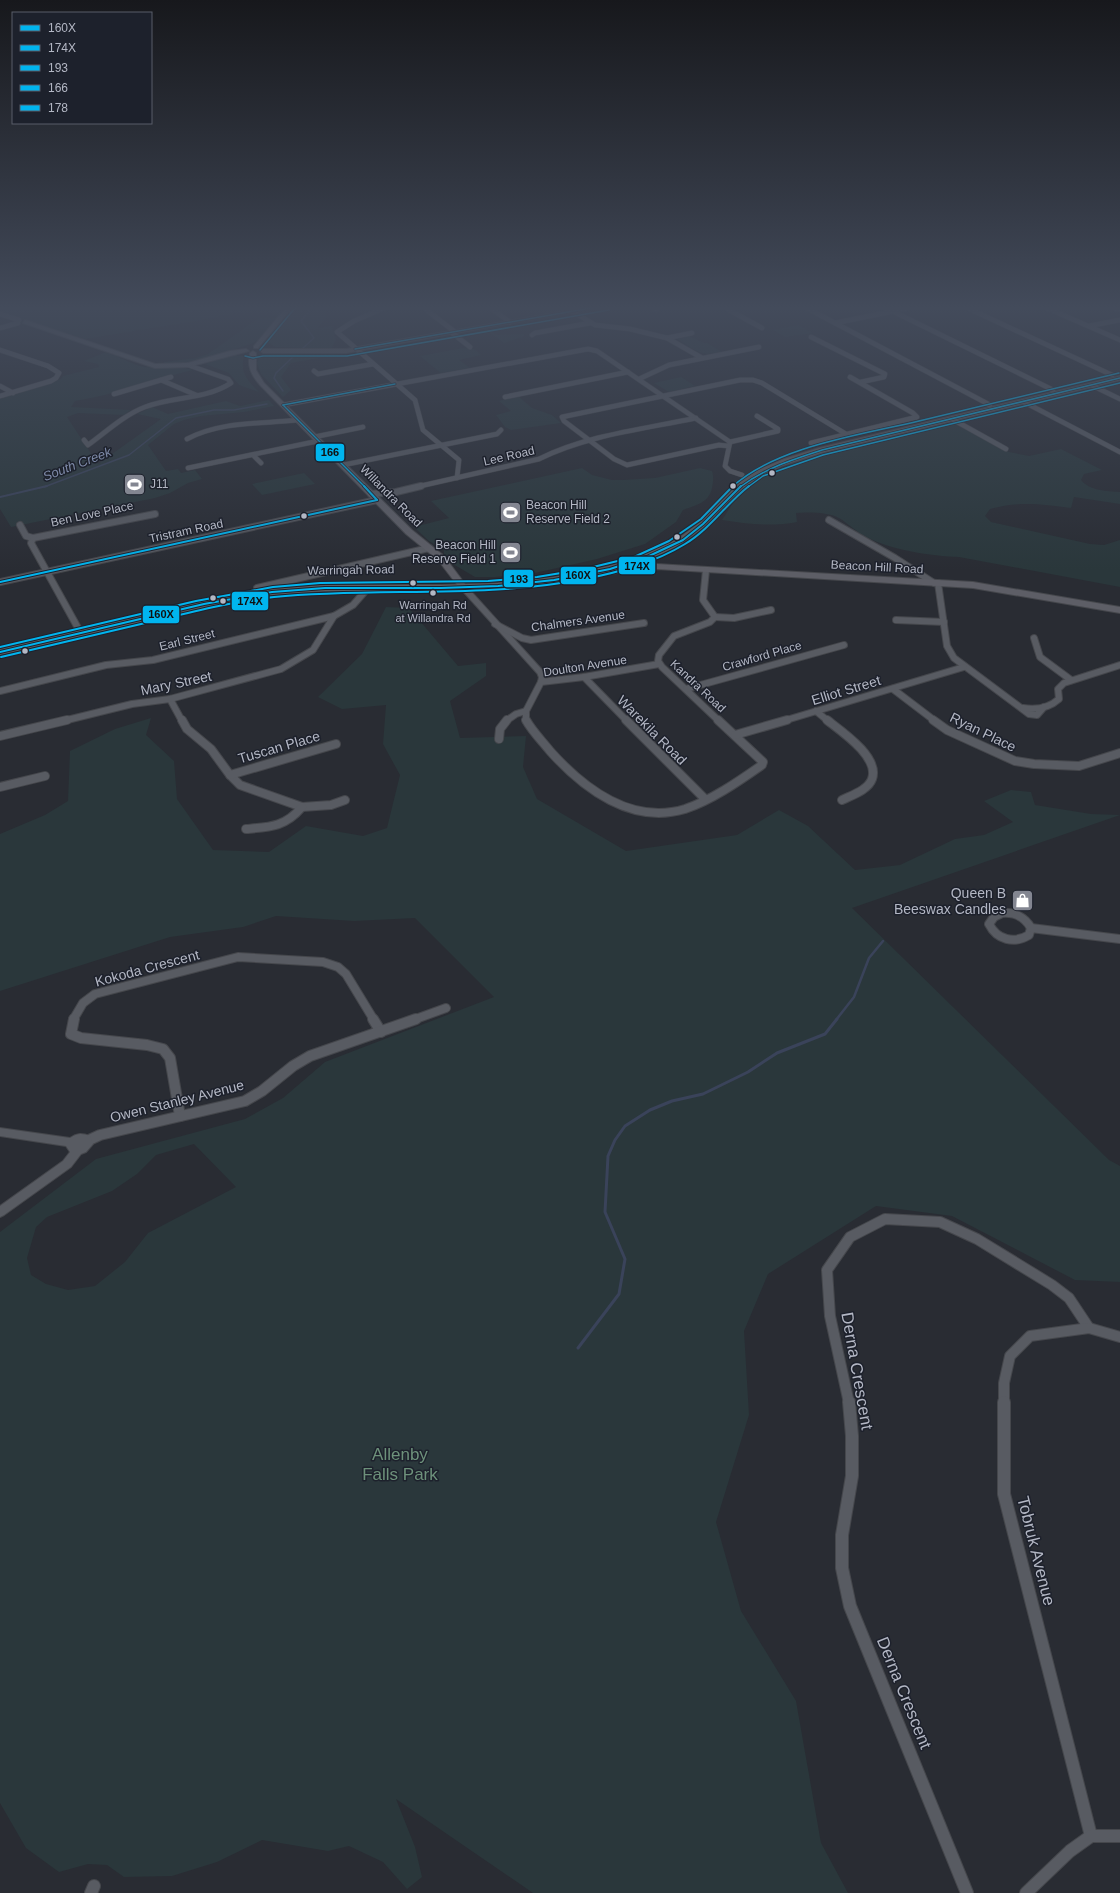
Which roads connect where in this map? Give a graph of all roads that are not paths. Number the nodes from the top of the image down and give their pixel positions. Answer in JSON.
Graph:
{"nodes":[{"id":1,"x":190,"y":393,"type":"edge"},
{"id":2,"x":205,"y":393,"type":"edge"},
{"id":3,"x":272,"y":393,"type":"edge"},
{"id":4,"x":344,"y":393,"type":"edge"},
{"id":5,"x":407,"y":393,"type":"edge"},
{"id":6,"x":523,"y":393,"type":"edge"},
{"id":7,"x":660,"y":393,"type":"edge"},
{"id":8,"x":672,"y":393,"type":"edge"},
{"id":9,"x":778,"y":393,"type":"edge"},
{"id":10,"x":880,"y":393,"type":"edge"},
{"id":11,"x":968,"y":393,"type":"edge"},
{"id":12,"x":1047,"y":393,"type":"edge"},
{"id":13,"x":1108,"y":393,"type":"edge"},
{"id":14,"x":340,"y":394,"type":"junction"},
{"id":15,"x":663,"y":395,"type":"junction"},
{"id":16,"x":196,"y":396,"type":"junction"},
{"id":17,"x":505,"y":397,"type":"dead end"},
{"id":18,"x":1120,"y":399,"type":"edge"},
{"id":19,"x":346,"y":400,"type":"dead end"},
{"id":20,"x":1021,"y":400,"type":"junction"},
{"id":21,"x":283,"y":405,"type":"junction"},
{"id":22,"x":990,"y":405,"type":"junction"},
{"id":23,"x":757,"y":416,"type":"dead end"},
{"id":24,"x":696,"y":418,"type":"junction"},
{"id":25,"x":952,"y":419,"type":"junction"},
{"id":26,"x":298,"y":420,"type":"junction"},
{"id":27,"x":900,"y":424,"type":"junction"},
{"id":28,"x":363,"y":427,"type":"dead end"},
{"id":29,"x":502,"y":430,"type":"dead end"},
{"id":30,"x":846,"y":434,"type":"junction"},
{"id":31,"x":187,"y":439,"type":"dead end"},
{"id":32,"x":316,"y":439,"type":"junction"},
{"id":33,"x":84,"y":440,"type":"dead end"},
{"id":34,"x":590,"y":440,"type":"junction"},
{"id":35,"x":811,"y":443,"type":"dead end"},
{"id":36,"x":729,"y":444,"type":"junction"},
{"id":37,"x":440,"y":445,"type":"junction"},
{"id":38,"x":1006,"y":449,"type":"dead end"},
{"id":39,"x":1120,"y":452,"type":"edge"},
{"id":40,"x":252,"y":455,"type":"junction"},
{"id":41,"x":261,"y":463,"type":"dead end"},
{"id":42,"x":343,"y":465,"type":"junction"},
{"id":43,"x":188,"y":468,"type":"dead end"},
{"id":44,"x":742,"y":475,"type":"junction"},
{"id":45,"x":457,"y":478,"type":"junction"},
{"id":46,"x":752,"y":478,"type":"junction"},
{"id":47,"x":370,"y":494,"type":"junction"},
{"id":48,"x":377,"y":500,"type":"junction"},
{"id":49,"x":155,"y":514,"type":"dead end"},
{"id":50,"x":829,"y":520,"type":"dead end"},
{"id":51,"x":20,"y":525,"type":"dead end"},
{"id":52,"x":33,"y":538,"type":"junction"},
{"id":53,"x":429,"y":548,"type":"junction"},
{"id":54,"x":668,"y":548,"type":"junction"},
{"id":55,"x":638,"y":557,"type":"junction"},
{"id":56,"x":666,"y":568,"type":"junction"},
{"id":57,"x":706,"y":570,"type":"junction"},
{"id":58,"x":46,"y":572,"type":"junction"},
{"id":59,"x":596,"y":573,"type":"junction"},
{"id":60,"x":0,"y":582,"type":"edge"},
{"id":61,"x":936,"y":583,"type":"junction"},
{"id":62,"x":462,"y":585,"type":"junction"},
{"id":63,"x":257,"y":588,"type":"junction"},
{"id":64,"x":368,"y":588,"type":"junction"},
{"id":65,"x":771,"y":610,"type":"dead end"},
{"id":66,"x":1120,"y":610,"type":"edge"},
{"id":67,"x":334,"y":616,"type":"junction"},
{"id":68,"x":715,"y":618,"type":"junction"},
{"id":69,"x":896,"y":620,"type":"dead end"},
{"id":70,"x":944,"y":622,"type":"junction"},
{"id":71,"x":644,"y":623,"type":"dead end"},
{"id":72,"x":495,"y":624,"type":"junction"},
{"id":73,"x":78,"y":628,"type":"junction"},
{"id":74,"x":1034,"y":638,"type":"dead end"},
{"id":75,"x":844,"y":645,"type":"dead end"},
{"id":76,"x":0,"y":646,"type":"edge"},
{"id":77,"x":0,"y":652,"type":"edge"},
{"id":78,"x":659,"y":664,"type":"junction"},
{"id":79,"x":1120,"y":665,"type":"edge"},
{"id":80,"x":964,"y":667,"type":"junction"},
{"id":81,"x":584,"y":677,"type":"junction"},
{"id":82,"x":1071,"y":680,"type":"junction"},
{"id":83,"x":541,"y":682,"type":"junction"},
{"id":84,"x":686,"y":689,"type":"junction"},
{"id":85,"x":893,"y":689,"type":"junction"},
{"id":86,"x":0,"y":691,"type":"edge"},
{"id":87,"x":170,"y":699,"type":"junction"},
{"id":88,"x":526,"y":711,"type":"junction"},
{"id":89,"x":816,"y":711,"type":"junction"},
{"id":90,"x":735,"y":735,"type":"junction"},
{"id":91,"x":0,"y":736,"type":"edge"},
{"id":92,"x":499,"y":739,"type":"dead end"},
{"id":93,"x":336,"y":744,"type":"dead end"},
{"id":94,"x":1120,"y":752,"type":"edge"},
{"id":95,"x":230,"y":775,"type":"junction"},
{"id":96,"x":45,"y":776,"type":"dead end"},
{"id":97,"x":0,"y":787,"type":"edge"},
{"id":98,"x":705,"y":799,"type":"junction"},
{"id":99,"x":345,"y":800,"type":"dead end"},
{"id":100,"x":842,"y":800,"type":"dead end"},
{"id":101,"x":302,"y":807,"type":"junction"},
{"id":102,"x":246,"y":829,"type":"dead end"},
{"id":103,"x":1031,"y":928,"type":"junction"},
{"id":104,"x":1120,"y":939,"type":"edge"},
{"id":105,"x":446,"y":1008,"type":"dead end"},
{"id":106,"x":381,"y":1032,"type":"junction"},
{"id":107,"x":180,"y":1116,"type":"junction"},
{"id":108,"x":0,"y":1132,"type":"edge"},
{"id":109,"x":87,"y":1140,"type":"joint"},
{"id":110,"x":75,"y":1146,"type":"junction"},
{"id":111,"x":0,"y":1212,"type":"edge"},
{"id":112,"x":1089,"y":1328,"type":"junction"},
{"id":113,"x":1120,"y":1337,"type":"edge"},
{"id":114,"x":1091,"y":1836,"type":"junction"},
{"id":115,"x":1120,"y":1836,"type":"edge"},
{"id":116,"x":967,"y":1893,"type":"edge"},
{"id":117,"x":1026,"y":1893,"type":"edge"}],
"edges":[{"from":1,"to":16,"type":"street"},
{"from":2,"to":16,"type":"street"},
{"from":3,"to":21,"type":"main road","name":"Willandra Road"},
{"from":4,"to":14,"type":"street"},
{"from":5,"to":37,"type":"street"},
{"from":6,"to":17,"type":"street"},
{"from":7,"to":15,"type":"street"},
{"from":8,"to":15,"type":"street"},
{"from":9,"to":30,"type":"street"},
{"from":10,"to":27,"type":"street","name":"Warringah Road"},
{"from":11,"to":22,"type":"street"},
{"from":12,"to":20,"type":"highway","name":"Warringah Road"},
{"from":13,"to":18,"type":"street"},
{"from":14,"to":19,"type":"street"},
{"from":14,"to":21,"type":"street"},
{"from":15,"to":24,"type":"street"},
{"from":15,"to":34,"type":"street"},
{"from":16,"to":33,"type":"street"},
{"from":20,"to":22,"type":"highway","name":"Warringah Road"},
{"from":20,"to":25,"type":"highway","name":"Warringah Road"},
{"from":20,"to":39,"type":"street"},
{"from":21,"to":26,"type":"main road","name":"Willandra Road"},
{"from":22,"to":27,"type":"highway","name":"Warringah Road"},
{"from":23,"to":36,"type":"street"},
{"from":24,"to":34,"type":"street","name":"Lee Road"},
{"from":24,"to":36,"type":"street"},
{"from":25,"to":38,"type":"street"},
{"from":25,"to":46,"type":"highway","name":"Warringah Road"},
{"from":26,"to":31,"type":"street"},
{"from":26,"to":32,"type":"main road","name":"Willandra Road"},
{"from":27,"to":30,"type":"street","name":"Warringah Road"},
{"from":27,"to":44,"type":"highway","name":"Warringah Road"},
{"from":28,"to":32,"type":"street"},
{"from":29,"to":37,"type":"street"},
{"from":30,"to":35,"type":"street","name":"Warringah Road"},
{"from":32,"to":40,"type":"street"},
{"from":32,"to":42,"type":"main road","name":"Willandra Road"},
{"from":34,"to":36,"type":"street"},
{"from":34,"to":45,"type":"street","name":"Lee Road"},
{"from":36,"to":44,"type":"street"},
{"from":37,"to":42,"type":"street"},
{"from":37,"to":45,"type":"street"},
{"from":40,"to":41,"type":"street"},
{"from":40,"to":43,"type":"street"},
{"from":42,"to":47,"type":"main road","name":"Willandra Road"},
{"from":44,"to":46,"type":"highway"},
{"from":44,"to":55,"type":"highway","name":"Warringah Road"},
{"from":45,"to":47,"type":"street","name":"Lee Road"},
{"from":46,"to":54,"type":"highway","name":"Warringah Road"},
{"from":47,"to":48,"type":"main road","name":"Willandra Road"},
{"from":48,"to":53,"type":"main road","name":"Willandra Road"},
{"from":48,"to":58,"type":"street","name":"Tristram Road"},
{"from":49,"to":52,"type":"street","name":"Ben Love Place"},
{"from":50,"to":61,"type":"street"},
{"from":51,"to":52,"type":"street","name":"Ben Love Place"},
{"from":52,"to":58,"type":"street","name":"Ben Love Place"},
{"from":53,"to":62,"type":"main road","name":"Willandra Road"},
{"from":53,"to":63,"type":"street"},
{"from":54,"to":55,"type":"highway","name":"Warringah Road"},
{"from":54,"to":56,"type":"main road"},
{"from":55,"to":56,"type":"main road","name":"Beacon Hill Road"},
{"from":55,"to":59,"type":"highway","name":"Warringah Road"},
{"from":55,"to":62,"type":"highway","name":"Warringah Road"},
{"from":56,"to":57,"type":"main road","name":"Beacon Hill Road"},
{"from":56,"to":59,"type":"main road","name":"Warringah Road"},
{"from":57,"to":61,"type":"main road","name":"Beacon Hill Road"},
{"from":57,"to":68,"type":"street"},
{"from":58,"to":60,"type":"street","name":"Tristram Road"},
{"from":58,"to":73,"type":"street"},
{"from":59,"to":62,"type":"highway","name":"Warringah Road"},
{"from":61,"to":66,"type":"main road","name":"Beacon Hill Road"},
{"from":61,"to":70,"type":"street"},
{"from":62,"to":63,"type":"highway","name":"Warringah Road"},
{"from":62,"to":64,"type":"highway","name":"Warringah Road"},
{"from":62,"to":72,"type":"street","name":"Willandra Road"},
{"from":63,"to":73,"type":"highway","name":"Warringah Road"},
{"from":64,"to":67,"type":"street","name":"Earl Street"},
{"from":64,"to":77,"type":"highway","name":"Warringah Road"},
{"from":65,"to":68,"type":"street"},
{"from":67,"to":86,"type":"street","name":"Earl Street"},
{"from":67,"to":87,"type":"street","name":"Mary Street"},
{"from":68,"to":78,"type":"street","name":"Kandra Road"},
{"from":69,"to":70,"type":"street"},
{"from":70,"to":80,"type":"street"},
{"from":71,"to":72,"type":"street","name":"Chalmers Avenue"},
{"from":72,"to":83,"type":"street","name":"Willandra Road"},
{"from":73,"to":76,"type":"highway","name":"Warringah Road"},
{"from":74,"to":82,"type":"street"},
{"from":75,"to":84,"type":"street","name":"Crawford Place"},
{"from":78,"to":81,"type":"street","name":"Doulton Avenue"},
{"from":78,"to":84,"type":"street","name":"Kandra Road"},
{"from":79,"to":82,"type":"street"},
{"from":80,"to":82,"type":"street"},
{"from":80,"to":85,"type":"street","name":"Elliot Street"},
{"from":81,"to":83,"type":"street","name":"Doulton Avenue"},
{"from":81,"to":98,"type":"street","name":"Warekila Road"},
{"from":83,"to":88,"type":"street","name":"Doulton Avenue"},
{"from":84,"to":90,"type":"street","name":"Kandra Road"},
{"from":85,"to":89,"type":"street","name":"Elliot Street"},
{"from":85,"to":94,"type":"street","name":"Ryan Place"},
{"from":87,"to":91,"type":"street","name":"Mary Street"},
{"from":87,"to":95,"type":"street"},
{"from":88,"to":92,"type":"street"},
{"from":88,"to":98,"type":"street"},
{"from":89,"to":90,"type":"street","name":"Elliot Street"},
{"from":89,"to":100,"type":"street"},
{"from":90,"to":98,"type":"street","name":"Kandra Road"},
{"from":93,"to":95,"type":"street","name":"Tuscan Place"},
{"from":95,"to":101,"type":"street"},
{"from":96,"to":97,"type":"street"},
{"from":99,"to":101,"type":"street"},
{"from":101,"to":102,"type":"street"},
{"from":103,"to":103,"type":"street"},
{"from":103,"to":104,"type":"street"},
{"from":105,"to":106,"type":"street","name":"Owen Stanley Avenue"},
{"from":106,"to":107,"type":"street","name":"Owen Stanley Avenue"},
{"from":106,"to":107,"type":"street","name":"Kokoda Crescent"},
{"from":107,"to":109,"type":"street","name":"Owen Stanley Avenue"},
{"from":108,"to":110,"type":"street"},
{"from":109,"to":110,"type":"street"},
{"from":110,"to":111,"type":"street"},
{"from":112,"to":113,"type":"street"},
{"from":112,"to":114,"type":"street","name":"Tobruk Avenue"},
{"from":112,"to":116,"type":"street","name":"Derna Crescent"},
{"from":114,"to":115,"type":"street"},
{"from":114,"to":117,"type":"street"}]}
